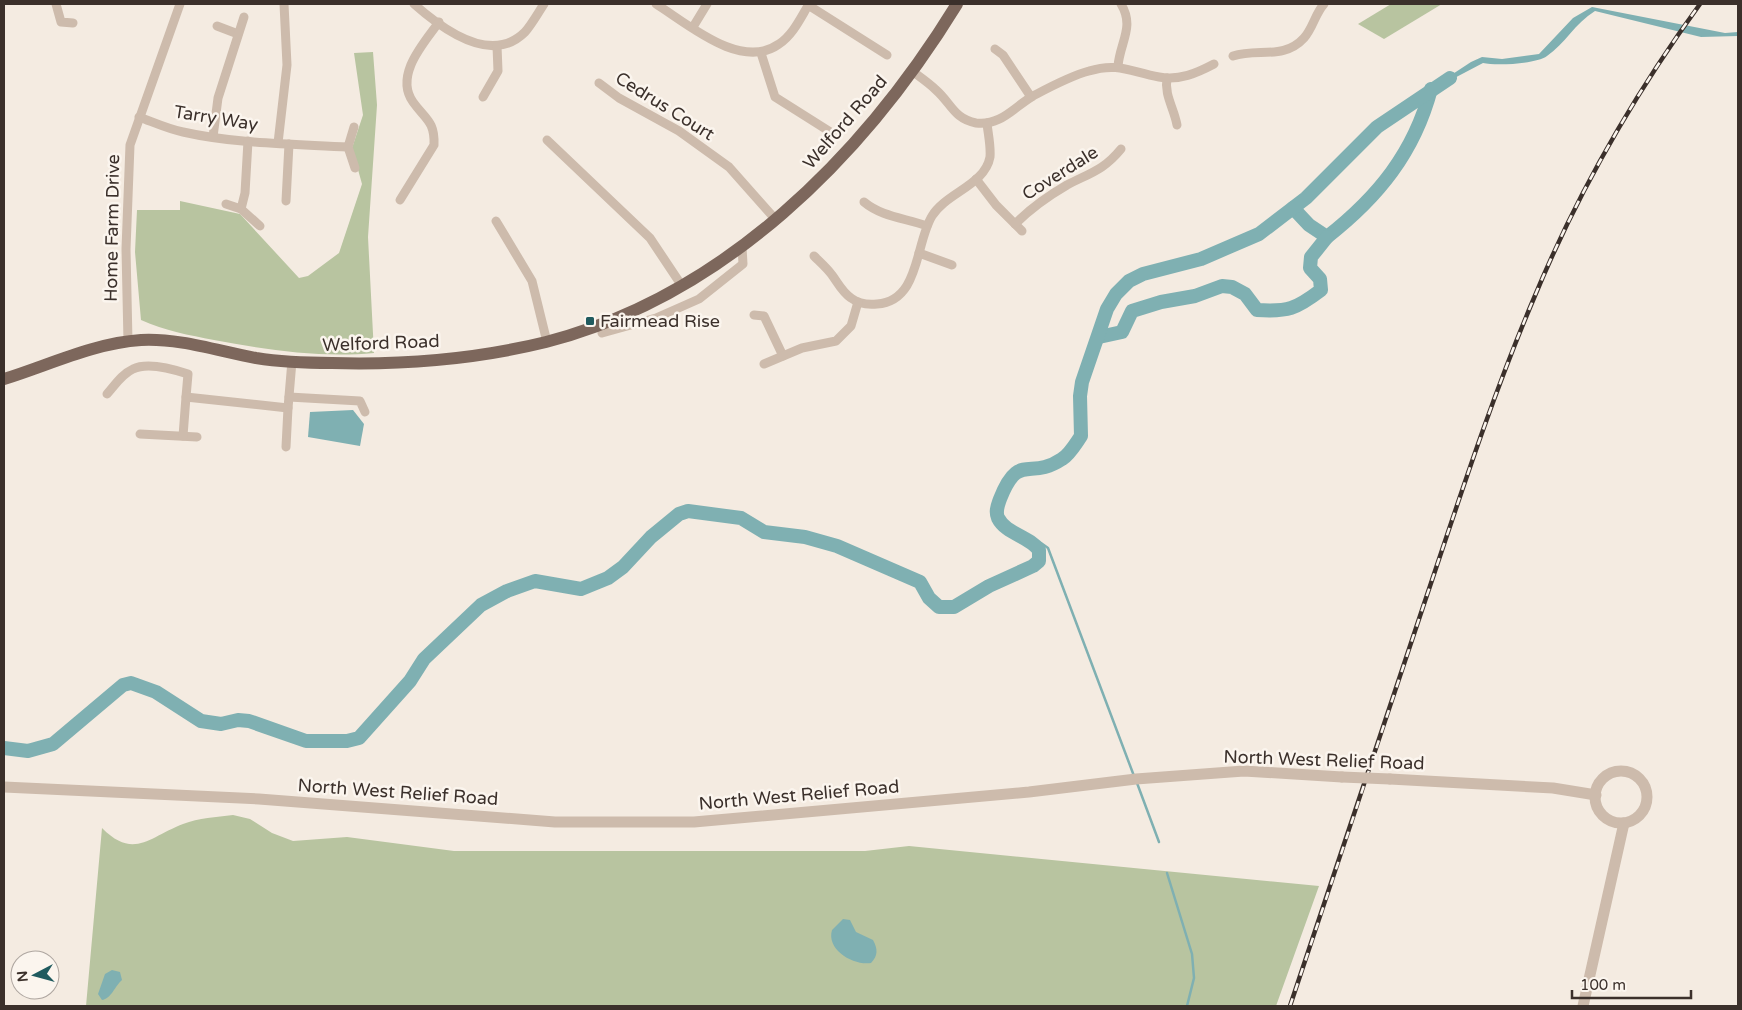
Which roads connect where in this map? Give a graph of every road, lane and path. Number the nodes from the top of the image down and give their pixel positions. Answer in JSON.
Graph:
{"nodes":[{"id":1,"x":56,"y":4,"type":"edge"},
{"id":2,"x":180,"y":4,"type":"edge"},
{"id":3,"x":284,"y":4,"type":"edge"},
{"id":4,"x":414,"y":4,"type":"edge"},
{"id":5,"x":544,"y":4,"type":"edge"},
{"id":6,"x":656,"y":4,"type":"edge"},
{"id":7,"x":708,"y":4,"type":"edge"},
{"id":8,"x":809,"y":4,"type":"edge"},
{"id":9,"x":956,"y":4,"type":"edge"},
{"id":10,"x":1121,"y":4,"type":"edge"},
{"id":11,"x":1324,"y":4,"type":"edge"},
{"id":12,"x":244,"y":17,"type":"dead end"},
{"id":13,"x":73,"y":22,"type":"dead end"},
{"id":14,"x":438,"y":22,"type":"junction"},
{"id":15,"x":217,"y":26,"type":"dead end"},
{"id":16,"x":693,"y":27,"type":"junction"},
{"id":17,"x":238,"y":34,"type":"junction"},
{"id":18,"x":497,"y":46,"type":"junction"},
{"id":19,"x":995,"y":49,"type":"dead end"},
{"id":20,"x":761,"y":53,"type":"junction"},
{"id":21,"x":887,"y":55,"type":"dead end"},
{"id":22,"x":1233,"y":56,"type":"dead end"},
{"id":23,"x":1214,"y":64,"type":"dead end"},
{"id":24,"x":1118,"y":66,"type":"junction"},
{"id":25,"x":912,"y":71,"type":"junction"},
{"id":26,"x":1166,"y":78,"type":"junction"},
{"id":27,"x":599,"y":83,"type":"dead end"},
{"id":28,"x":483,"y":97,"type":"dead end"},
{"id":29,"x":1031,"y":97,"type":"junction"},
{"id":30,"x":139,"y":117,"type":"junction"},
{"id":31,"x":987,"y":123,"type":"junction"},
{"id":32,"x":1177,"y":125,"type":"dead end"},
{"id":33,"x":354,"y":127,"type":"dead end"},
{"id":34,"x":832,"y":133,"type":"dead end"},
{"id":35,"x":213,"y":137,"type":"junction"},
{"id":36,"x":547,"y":140,"type":"dead end"},
{"id":37,"x":248,"y":141,"type":"junction"},
{"id":38,"x":278,"y":143,"type":"junction"},
{"id":39,"x":289,"y":144,"type":"junction"},
{"id":40,"x":348,"y":147,"type":"junction"},
{"id":41,"x":1121,"y":149,"type":"dead end"},
{"id":42,"x":355,"y":168,"type":"dead end"},
{"id":43,"x":976,"y":179,"type":"junction"},
{"id":44,"x":400,"y":200,"type":"dead end"},
{"id":45,"x":286,"y":201,"type":"dead end"},
{"id":46,"x":864,"y":202,"type":"dead end"},
{"id":47,"x":226,"y":204,"type":"dead end"},
{"id":48,"x":241,"y":209,"type":"junction"},
{"id":49,"x":496,"y":220,"type":"dead end"},
{"id":50,"x":776,"y":220,"type":"junction"},
{"id":51,"x":1015,"y":224,"type":"junction"},
{"id":52,"x":260,"y":226,"type":"dead end"},
{"id":53,"x":927,"y":226,"type":"junction"},
{"id":54,"x":1022,"y":231,"type":"dead end"},
{"id":55,"x":742,"y":247,"type":"junction"},
{"id":56,"x":919,"y":253,"type":"junction"},
{"id":57,"x":814,"y":256,"type":"dead end"},
{"id":58,"x":952,"y":265,"type":"dead end"},
{"id":59,"x":682,"y":286,"type":"junction"},
{"id":60,"x":858,"y":302,"type":"junction"},
{"id":61,"x":648,"y":304,"type":"junction"},
{"id":62,"x":754,"y":315,"type":"dead end"},
{"id":63,"x":656,"y":318,"type":"junction"},
{"id":64,"x":602,"y":333,"type":"dead end"},
{"id":65,"x":128,"y":342,"type":"junction"},
{"id":66,"x":547,"y":342,"type":"junction"},
{"id":67,"x":783,"y":356,"type":"junction"},
{"id":68,"x":292,"y":362,"type":"junction"},
{"id":69,"x":764,"y":364,"type":"dead end"},
{"id":70,"x":4,"y":379,"type":"edge"},
{"id":71,"x":107,"y":394,"type":"dead end"},
{"id":72,"x":289,"y":396,"type":"junction"},
{"id":73,"x":186,"y":398,"type":"junction"},
{"id":74,"x":288,"y":408,"type":"junction"},
{"id":75,"x":365,"y":412,"type":"dead end"},
{"id":76,"x":140,"y":434,"type":"dead end"},
{"id":77,"x":183,"y":436,"type":"junction"},
{"id":78,"x":197,"y":437,"type":"dead end"},
{"id":79,"x":286,"y":447,"type":"dead end"},
{"id":80,"x":4,"y":787,"type":"edge"},
{"id":81,"x":1596,"y":795,"type":"junction"},
{"id":82,"x":1624,"y":823,"type":"junction"},
{"id":83,"x":1583,"y":1006,"type":"edge"}],
"edges":[{"from":1,"to":13,"type":"street"},
{"from":2,"to":30,"type":"street","name":"Home Farm Drive"},
{"from":3,"to":38,"type":"street"},
{"from":4,"to":14,"type":"street"},
{"from":5,"to":18,"type":"street"},
{"from":6,"to":16,"type":"street"},
{"from":7,"to":16,"type":"street"},
{"from":8,"to":20,"type":"street"},
{"from":8,"to":21,"type":"street"},
{"from":9,"to":25,"type":"main road","name":"Welford Road"},
{"from":10,"to":24,"type":"street"},
{"from":11,"to":22,"type":"street"},
{"from":12,"to":17,"type":"street"},
{"from":14,"to":18,"type":"street"},
{"from":14,"to":44,"type":"street"},
{"from":15,"to":17,"type":"street"},
{"from":16,"to":20,"type":"street"},
{"from":17,"to":35,"type":"street"},
{"from":18,"to":28,"type":"street"},
{"from":19,"to":29,"type":"street"},
{"from":20,"to":34,"type":"street"},
{"from":23,"to":26,"type":"street"},
{"from":24,"to":26,"type":"street"},
{"from":24,"to":29,"type":"street"},
{"from":25,"to":31,"type":"street"},
{"from":25,"to":50,"type":"main road","name":"Welford Road"},
{"from":26,"to":32,"type":"street"},
{"from":27,"to":50,"type":"street","name":"Cedrus Court"},
{"from":29,"to":31,"type":"street"},
{"from":30,"to":35,"type":"street","name":"Tarry Way"},
{"from":30,"to":65,"type":"street","name":"Home Farm Drive"},
{"from":31,"to":43,"type":"street"},
{"from":33,"to":40,"type":"street"},
{"from":35,"to":37,"type":"street","name":"Tarry Way"},
{"from":36,"to":59,"type":"street"},
{"from":37,"to":38,"type":"street","name":"Tarry Way"},
{"from":37,"to":48,"type":"street"},
{"from":38,"to":39,"type":"street","name":"Tarry Way"},
{"from":39,"to":40,"type":"street","name":"Tarry Way"},
{"from":39,"to":45,"type":"street"},
{"from":40,"to":42,"type":"street"},
{"from":41,"to":51,"type":"street","name":"Coverdale"},
{"from":43,"to":51,"type":"street","name":"Coverdale"},
{"from":43,"to":53,"type":"street"},
{"from":46,"to":53,"type":"street"},
{"from":47,"to":48,"type":"street"},
{"from":48,"to":52,"type":"street"},
{"from":49,"to":66,"type":"street"},
{"from":50,"to":55,"type":"main road","name":"Welford Road"},
{"from":51,"to":54,"type":"street","name":"Coverdale"},
{"from":53,"to":56,"type":"street"},
{"from":55,"to":59,"type":"main road","name":"Welford Road"},
{"from":55,"to":63,"type":"street"},
{"from":56,"to":58,"type":"street"},
{"from":56,"to":60,"type":"street"},
{"from":57,"to":60,"type":"street"},
{"from":59,"to":61,"type":"main road","name":"Welford Road"},
{"from":60,"to":67,"type":"street"},
{"from":61,"to":63,"type":"street"},
{"from":61,"to":66,"type":"main road","name":"Welford Road"},
{"from":62,"to":67,"type":"street"},
{"from":63,"to":64,"type":"street"},
{"from":65,"to":68,"type":"main road","name":"Welford Road"},
{"from":65,"to":70,"type":"main road","name":"Welford Road"},
{"from":66,"to":68,"type":"main road","name":"Welford Road"},
{"from":67,"to":69,"type":"street"},
{"from":68,"to":72,"type":"street"},
{"from":71,"to":73,"type":"street"},
{"from":72,"to":74,"type":"street"},
{"from":72,"to":75,"type":"street"},
{"from":73,"to":74,"type":"street"},
{"from":73,"to":77,"type":"street"},
{"from":74,"to":79,"type":"street"},
{"from":76,"to":77,"type":"street"},
{"from":77,"to":78,"type":"street"},
{"from":80,"to":81,"type":"street","name":"North West Relief Road","bridge":true},
{"from":81,"to":82,"type":"street"},
{"from":81,"to":82,"type":"street"},
{"from":82,"to":83,"type":"street"}]}
